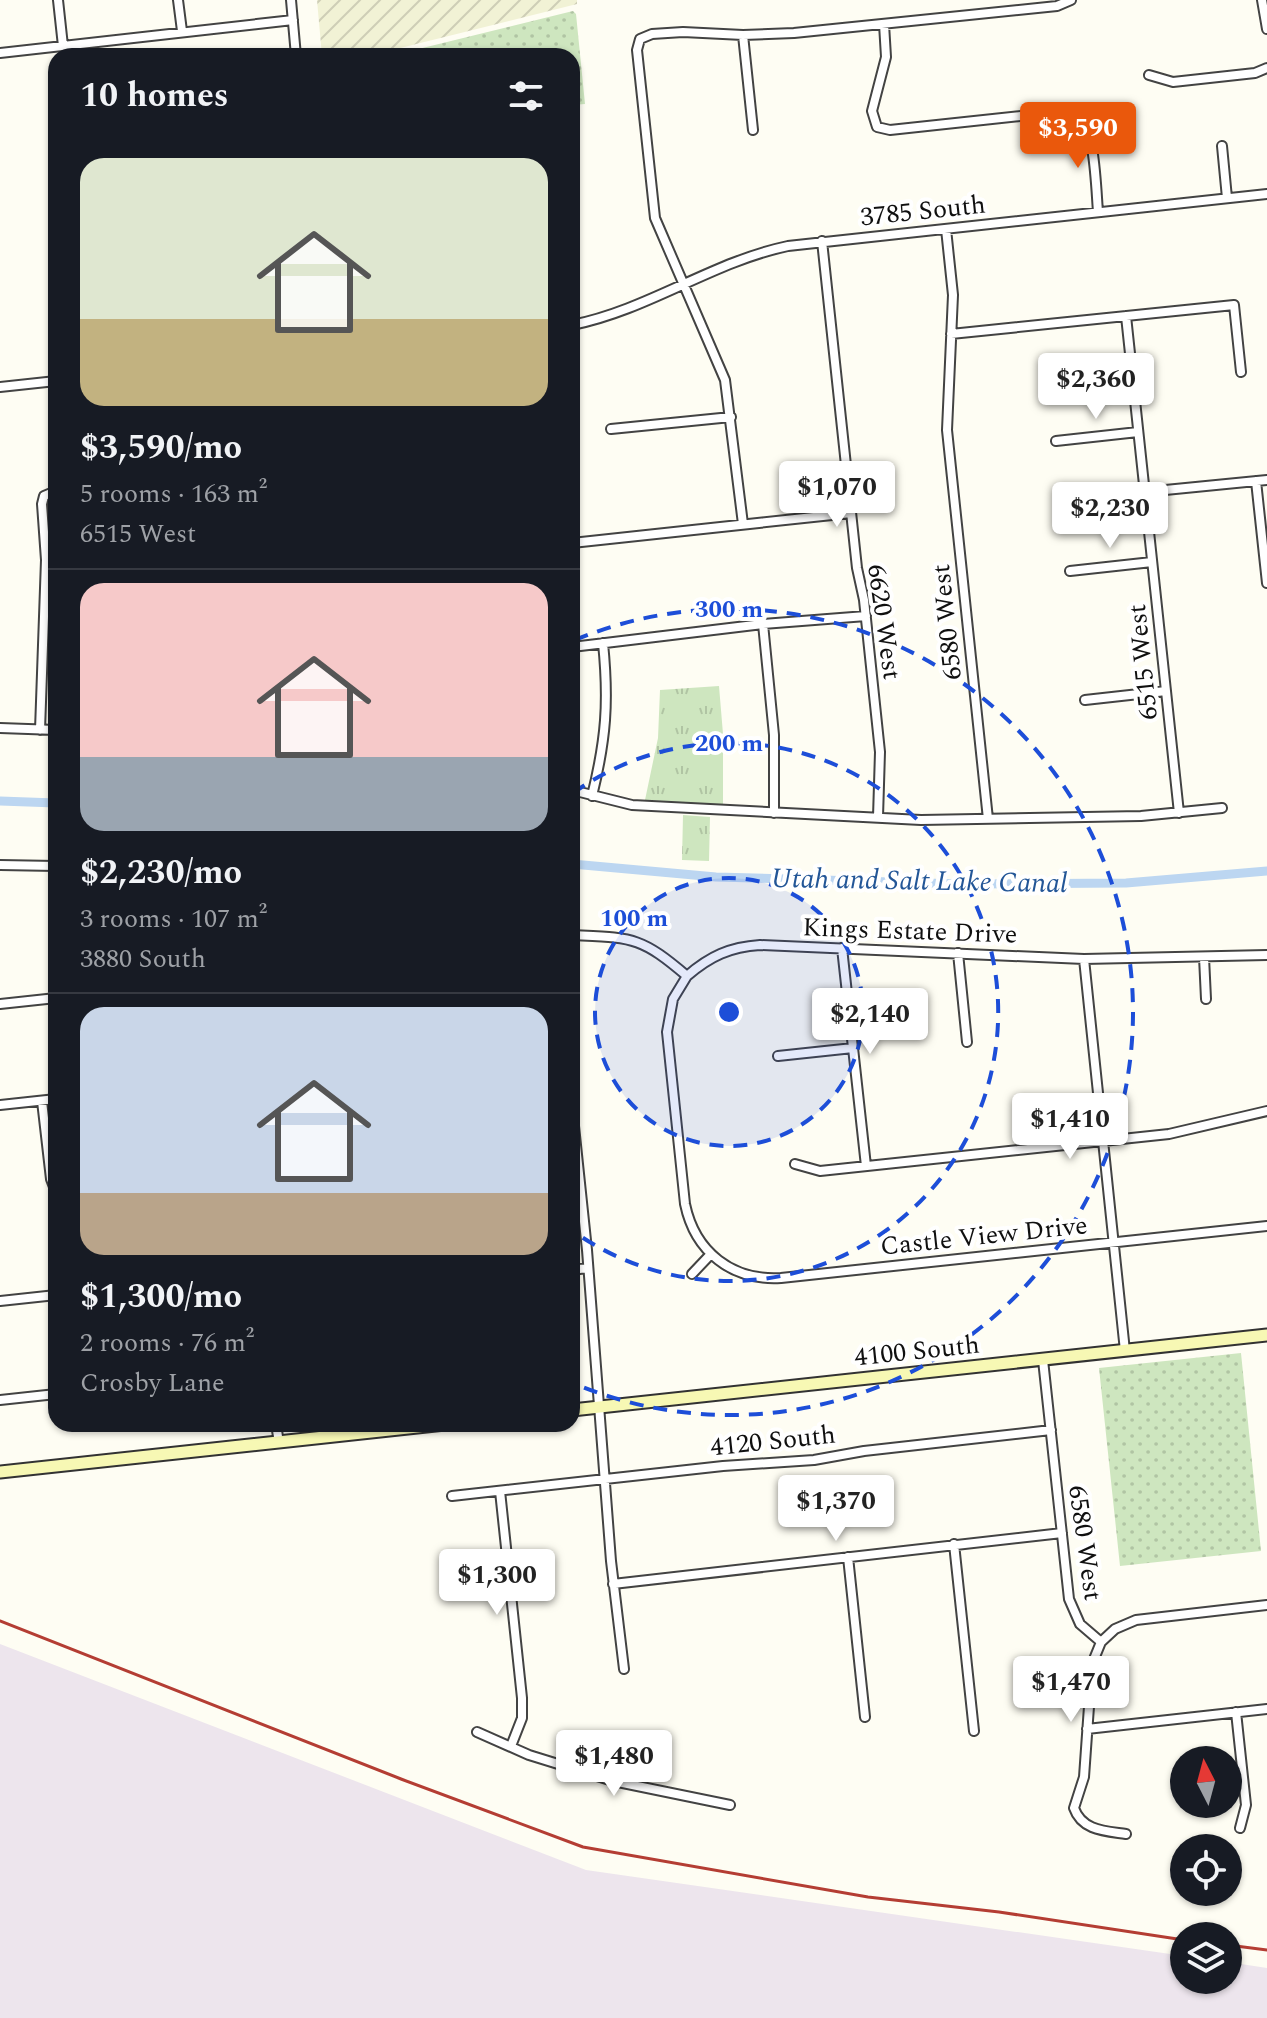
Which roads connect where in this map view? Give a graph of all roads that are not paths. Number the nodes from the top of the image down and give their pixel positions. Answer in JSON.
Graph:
{"nodes":[{"id":1,"x":58,"y":0,"type":"edge"},
{"id":2,"x":178,"y":0,"type":"edge"},
{"id":3,"x":291,"y":0,"type":"edge"},
{"id":4,"x":1071,"y":0,"type":"edge"},
{"id":5,"x":1262,"y":0,"type":"edge"},
{"id":6,"x":293,"y":20,"type":"junction"},
{"id":7,"x":884,"y":24,"type":"junction"},
{"id":8,"x":1267,"y":29,"type":"edge"},
{"id":9,"x":182,"y":31,"type":"junction"},
{"id":10,"x":743,"y":35,"type":"junction"},
{"id":11,"x":63,"y":46,"type":"junction"},
{"id":12,"x":295,"y":48,"type":"edge"},
{"id":13,"x":0,"y":53,"type":"edge"},
{"id":14,"x":1267,"y":68,"type":"edge"},
{"id":15,"x":1149,"y":75,"type":"dead end"},
{"id":16,"x":753,"y":130,"type":"dead end"},
{"id":17,"x":1222,"y":146,"type":"dead end"},
{"id":18,"x":1267,"y":194,"type":"edge"},
{"id":19,"x":1227,"y":198,"type":"junction"},
{"id":20,"x":1098,"y":212,"type":"junction"},
{"id":21,"x":946,"y":229,"type":"junction"},
{"id":22,"x":822,"y":241,"type":"junction"},
{"id":23,"x":682,"y":283,"type":"junction"},
{"id":24,"x":1126,"y":316,"type":"junction"},
{"id":25,"x":580,"y":323,"type":"edge"},
{"id":26,"x":951,"y":334,"type":"junction"},
{"id":27,"x":1241,"y":372,"type":"dead end"},
{"id":28,"x":48,"y":382,"type":"edge"},
{"id":29,"x":0,"y":387,"type":"edge"},
{"id":30,"x":731,"y":417,"type":"junction"},
{"id":31,"x":611,"y":429,"type":"dead end"},
{"id":32,"x":1138,"y":432,"type":"junction"},
{"id":33,"x":1056,"y":441,"type":"dead end"},
{"id":34,"x":1267,"y":480,"type":"edge"},
{"id":35,"x":1256,"y":481,"type":"junction"},
{"id":36,"x":1145,"y":492,"type":"junction"},
{"id":37,"x":48,"y":494,"type":"edge"},
{"id":38,"x":851,"y":513,"type":"junction"},
{"id":39,"x":743,"y":524,"type":"junction"},
{"id":40,"x":580,"y":542,"type":"edge"},
{"id":41,"x":1152,"y":562,"type":"junction"},
{"id":42,"x":1070,"y":571,"type":"dead end"},
{"id":43,"x":1267,"y":583,"type":"edge"},
{"id":44,"x":866,"y":616,"type":"junction"},
{"id":45,"x":763,"y":624,"type":"junction"},
{"id":46,"x":603,"y":643,"type":"junction"},
{"id":47,"x":580,"y":646,"type":"edge"},
{"id":48,"x":1166,"y":691,"type":"junction"},
{"id":49,"x":1085,"y":700,"type":"dead end"},
{"id":50,"x":0,"y":728,"type":"edge"},
{"id":51,"x":40,"y":730,"type":"junction"},
{"id":52,"x":48,"y":730,"type":"edge"},
{"id":53,"x":580,"y":792,"type":"edge"},
{"id":54,"x":592,"y":796,"type":"junction"},
{"id":55,"x":1222,"y":808,"type":"dead end"},
{"id":56,"x":774,"y":813,"type":"junction"},
{"id":57,"x":1179,"y":813,"type":"junction"},
{"id":58,"x":878,"y":817,"type":"junction"},
{"id":59,"x":988,"y":819,"type":"junction"},
{"id":60,"x":0,"y":865,"type":"edge"},
{"id":61,"x":48,"y":866,"type":"edge"},
{"id":62,"x":580,"y":936,"type":"edge"},
{"id":63,"x":842,"y":948,"type":"junction"},
{"id":64,"x":958,"y":953,"type":"junction"},
{"id":65,"x":1267,"y":955,"type":"edge"},
{"id":66,"x":1204,"y":957,"type":"junction"},
{"id":67,"x":1084,"y":959,"type":"junction"},
{"id":68,"x":687,"y":976,"type":"junction"},
{"id":69,"x":48,"y":999,"type":"edge"},
{"id":70,"x":1206,"y":999,"type":"dead end"},
{"id":71,"x":0,"y":1004,"type":"edge"},
{"id":72,"x":967,"y":1042,"type":"dead end"},
{"id":73,"x":853,"y":1048,"type":"junction"},
{"id":74,"x":778,"y":1056,"type":"dead end"},
{"id":75,"x":48,"y":1100,"type":"edge"},
{"id":76,"x":42,"y":1101,"type":"junction"},
{"id":77,"x":0,"y":1105,"type":"edge"},
{"id":78,"x":1267,"y":1111,"type":"edge"},
{"id":79,"x":1103,"y":1141,"type":"junction"},
{"id":80,"x":48,"y":1142,"type":"edge"},
{"id":81,"x":795,"y":1164,"type":"dead end"},
{"id":82,"x":866,"y":1166,"type":"junction"},
{"id":83,"x":580,"y":1193,"type":"edge"},
{"id":84,"x":1267,"y":1226,"type":"edge"},
{"id":85,"x":1113,"y":1243,"type":"junction"},
{"id":86,"x":710,"y":1255,"type":"junction"},
{"id":87,"x":587,"y":1268,"type":"junction"},
{"id":88,"x":580,"y":1269,"type":"edge"},
{"id":89,"x":692,"y":1274,"type":"dead end"},
{"id":90,"x":48,"y":1296,"type":"edge"},
{"id":91,"x":0,"y":1301,"type":"edge"},
{"id":92,"x":1267,"y":1335,"type":"edge"},
{"id":93,"x":1125,"y":1351,"type":"junction"},
{"id":94,"x":1043,"y":1360,"type":"junction"},
{"id":95,"x":48,"y":1395,"type":"edge"},
{"id":96,"x":0,"y":1400,"type":"edge"},
{"id":97,"x":599,"y":1408,"type":"junction"},
{"id":98,"x":580,"y":1409,"type":"edge"},
{"id":99,"x":1051,"y":1430,"type":"junction"},
{"id":100,"x":277,"y":1432,"type":"edge"},
{"id":101,"x":375,"y":1432,"type":"edge"},
{"id":102,"x":279,"y":1443,"type":"junction"},
{"id":103,"x":0,"y":1472,"type":"edge"},
{"id":104,"x":606,"y":1479,"type":"junction"},
{"id":105,"x":500,"y":1491,"type":"junction"},
{"id":106,"x":452,"y":1496,"type":"dead end"},
{"id":107,"x":1062,"y":1533,"type":"junction"},
{"id":108,"x":954,"y":1544,"type":"junction"},
{"id":109,"x":848,"y":1557,"type":"junction"},
{"id":110,"x":613,"y":1584,"type":"junction"},
{"id":111,"x":1267,"y":1605,"type":"edge"},
{"id":112,"x":1101,"y":1642,"type":"junction"},
{"id":113,"x":624,"y":1669,"type":"dead end"},
{"id":114,"x":1267,"y":1709,"type":"edge"},
{"id":115,"x":1236,"y":1712,"type":"junction"},
{"id":116,"x":865,"y":1717,"type":"dead end"},
{"id":117,"x":1087,"y":1729,"type":"junction"},
{"id":118,"x":974,"y":1731,"type":"dead end"},
{"id":119,"x":477,"y":1732,"type":"dead end"},
{"id":120,"x":511,"y":1746,"type":"junction"},
{"id":121,"x":730,"y":1805,"type":"dead end"},
{"id":122,"x":1240,"y":1828,"type":"dead end"},
{"id":123,"x":1126,"y":1834,"type":"dead end"}],
"edges":[{"from":1,"to":11,"type":"street"},
{"from":2,"to":9,"type":"street"},
{"from":3,"to":6,"type":"street"},
{"from":4,"to":7,"type":"street"},
{"from":5,"to":8,"type":"street"},
{"from":6,"to":9,"type":"street"},
{"from":6,"to":12,"type":"street"},
{"from":7,"to":10,"type":"street"},
{"from":7,"to":20,"type":"street"},
{"from":9,"to":11,"type":"street"},
{"from":10,"to":16,"type":"street"},
{"from":10,"to":23,"type":"street"},
{"from":11,"to":13,"type":"street"},
{"from":14,"to":15,"type":"street"},
{"from":17,"to":19,"type":"street"},
{"from":18,"to":19,"type":"street","name":"3785 South"},
{"from":19,"to":20,"type":"street","name":"3785 South"},
{"from":20,"to":21,"type":"street","name":"3785 South"},
{"from":21,"to":22,"type":"street","name":"3785 South"},
{"from":21,"to":26,"type":"street","name":"6580 West"},
{"from":22,"to":23,"type":"street","name":"3785 South"},
{"from":22,"to":38,"type":"street","name":"6620 West"},
{"from":23,"to":25,"type":"street","name":"3785 South"},
{"from":23,"to":30,"type":"street"},
{"from":24,"to":26,"type":"street"},
{"from":24,"to":27,"type":"street"},
{"from":24,"to":32,"type":"street","name":"6515 West"},
{"from":26,"to":59,"type":"street","name":"6580 West"},
{"from":28,"to":29,"type":"street"},
{"from":30,"to":31,"type":"street"},
{"from":30,"to":39,"type":"street"},
{"from":32,"to":33,"type":"street"},
{"from":32,"to":36,"type":"street","name":"6515 West"},
{"from":34,"to":35,"type":"street"},
{"from":35,"to":36,"type":"street"},
{"from":35,"to":43,"type":"street"},
{"from":36,"to":41,"type":"street","name":"6515 West"},
{"from":37,"to":51,"type":"street"},
{"from":38,"to":39,"type":"street"},
{"from":38,"to":44,"type":"street","name":"6620 West"},
{"from":39,"to":40,"type":"street"},
{"from":41,"to":42,"type":"street"},
{"from":41,"to":48,"type":"street","name":"6515 West"},
{"from":44,"to":45,"type":"street"},
{"from":44,"to":58,"type":"street","name":"6620 West"},
{"from":45,"to":46,"type":"street"},
{"from":45,"to":56,"type":"street"},
{"from":46,"to":47,"type":"street"},
{"from":46,"to":54,"type":"street"},
{"from":48,"to":49,"type":"street"},
{"from":48,"to":57,"type":"street","name":"6515 West"},
{"from":50,"to":51,"type":"street"},
{"from":51,"to":52,"type":"street"},
{"from":53,"to":54,"type":"street"},
{"from":54,"to":56,"type":"street"},
{"from":55,"to":57,"type":"street"},
{"from":56,"to":58,"type":"street"},
{"from":57,"to":59,"type":"street"},
{"from":58,"to":59,"type":"street"},
{"from":60,"to":61,"type":"street"},
{"from":62,"to":68,"type":"street"},
{"from":63,"to":64,"type":"street","name":"Kings Estate Drive"},
{"from":63,"to":68,"type":"street","name":"Kings Estate Drive"},
{"from":63,"to":73,"type":"street"},
{"from":64,"to":67,"type":"street","name":"Kings Estate Drive"},
{"from":64,"to":72,"type":"street"},
{"from":65,"to":66,"type":"street","name":"Kings Estate Drive"},
{"from":66,"to":67,"type":"street","name":"Kings Estate Drive"},
{"from":66,"to":70,"type":"street"},
{"from":67,"to":79,"type":"street"},
{"from":68,"to":86,"type":"street"},
{"from":69,"to":71,"type":"street"},
{"from":73,"to":74,"type":"street"},
{"from":73,"to":82,"type":"street"},
{"from":75,"to":76,"type":"street"},
{"from":76,"to":77,"type":"street"},
{"from":76,"to":80,"type":"street"},
{"from":78,"to":79,"type":"street"},
{"from":79,"to":82,"type":"street"},
{"from":79,"to":85,"type":"street"},
{"from":81,"to":82,"type":"street"},
{"from":83,"to":87,"type":"street"},
{"from":84,"to":85,"type":"street","name":"Castle View Drive"},
{"from":85,"to":86,"type":"street","name":"Castle View Drive"},
{"from":85,"to":93,"type":"street"},
{"from":86,"to":89,"type":"street"},
{"from":87,"to":88,"type":"street"},
{"from":87,"to":97,"type":"street"},
{"from":90,"to":91,"type":"street"},
{"from":92,"to":93,"type":"main road","name":"4100 South"},
{"from":93,"to":94,"type":"main road","name":"4100 South"},
{"from":94,"to":97,"type":"main road","name":"4100 South"},
{"from":94,"to":99,"type":"street","name":"6580 West"},
{"from":95,"to":96,"type":"street"},
{"from":97,"to":98,"type":"main road","name":"4100 South"},
{"from":97,"to":104,"type":"street"},
{"from":99,"to":104,"type":"street","name":"4120 South"},
{"from":99,"to":107,"type":"street","name":"6580 West"},
{"from":100,"to":102,"type":"street"},
{"from":101,"to":102,"type":"main road"},
{"from":102,"to":103,"type":"main road"},
{"from":104,"to":105,"type":"street","name":"4120 South"},
{"from":104,"to":110,"type":"street"},
{"from":105,"to":106,"type":"street","name":"4120 South"},
{"from":105,"to":120,"type":"street"},
{"from":107,"to":108,"type":"street"},
{"from":107,"to":112,"type":"street","name":"6580 West"},
{"from":108,"to":109,"type":"street"},
{"from":108,"to":118,"type":"street"},
{"from":109,"to":110,"type":"street"},
{"from":109,"to":116,"type":"street"},
{"from":110,"to":113,"type":"street"},
{"from":111,"to":112,"type":"street"},
{"from":112,"to":117,"type":"street"},
{"from":114,"to":115,"type":"street"},
{"from":115,"to":117,"type":"street"},
{"from":115,"to":122,"type":"street"},
{"from":117,"to":123,"type":"street"},
{"from":119,"to":120,"type":"street"},
{"from":120,"to":121,"type":"street"}]}
